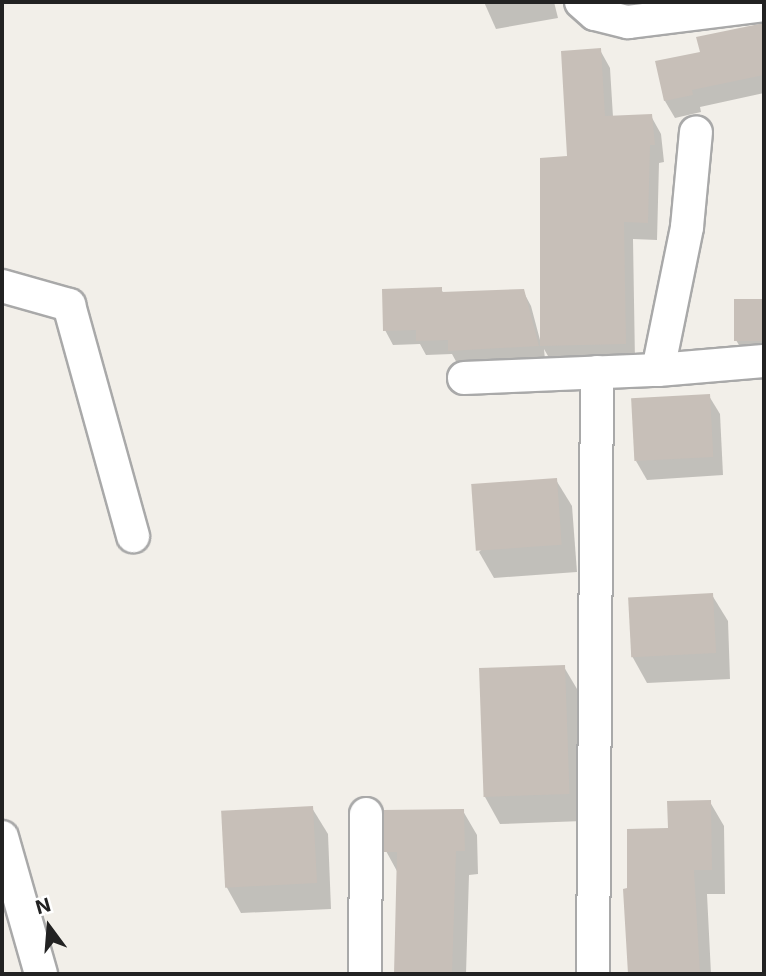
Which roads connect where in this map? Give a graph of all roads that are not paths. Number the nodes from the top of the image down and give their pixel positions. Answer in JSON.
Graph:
{"nodes":[{"id":1,"x":581,"y":2,"type":"edge"},
{"id":2,"x":764,"y":5,"type":"edge"},
{"id":3,"x":696,"y":132,"type":"dead end"},
{"id":4,"x":2,"y":286,"type":"edge"},
{"id":5,"x":764,"y":361,"type":"edge"},
{"id":6,"x":658,"y":370,"type":"junction"},
{"id":7,"x":597,"y":372,"type":"junction"},
{"id":8,"x":464,"y":378,"type":"dead end"},
{"id":9,"x":133,"y":536,"type":"dead end"},
{"id":10,"x":366,"y":814,"type":"dead end"},
{"id":11,"x":2,"y":837,"type":"edge"},
{"id":12,"x":8,"y":882,"type":"edge"},
{"id":13,"x":41,"y":974,"type":"edge"},
{"id":14,"x":365,"y":974,"type":"edge"},
{"id":15,"x":593,"y":974,"type":"edge"}],
"edges":[{"from":1,"to":2,"type":"street"},
{"from":3,"to":6,"type":"street"},
{"from":4,"to":9,"type":"street"},
{"from":5,"to":6,"type":"street"},
{"from":6,"to":7,"type":"street"},
{"from":7,"to":8,"type":"street"},
{"from":7,"to":15,"type":"street"},
{"from":10,"to":14,"type":"street"},
{"from":11,"to":12,"type":"street"},
{"from":12,"to":13,"type":"street"}]}
